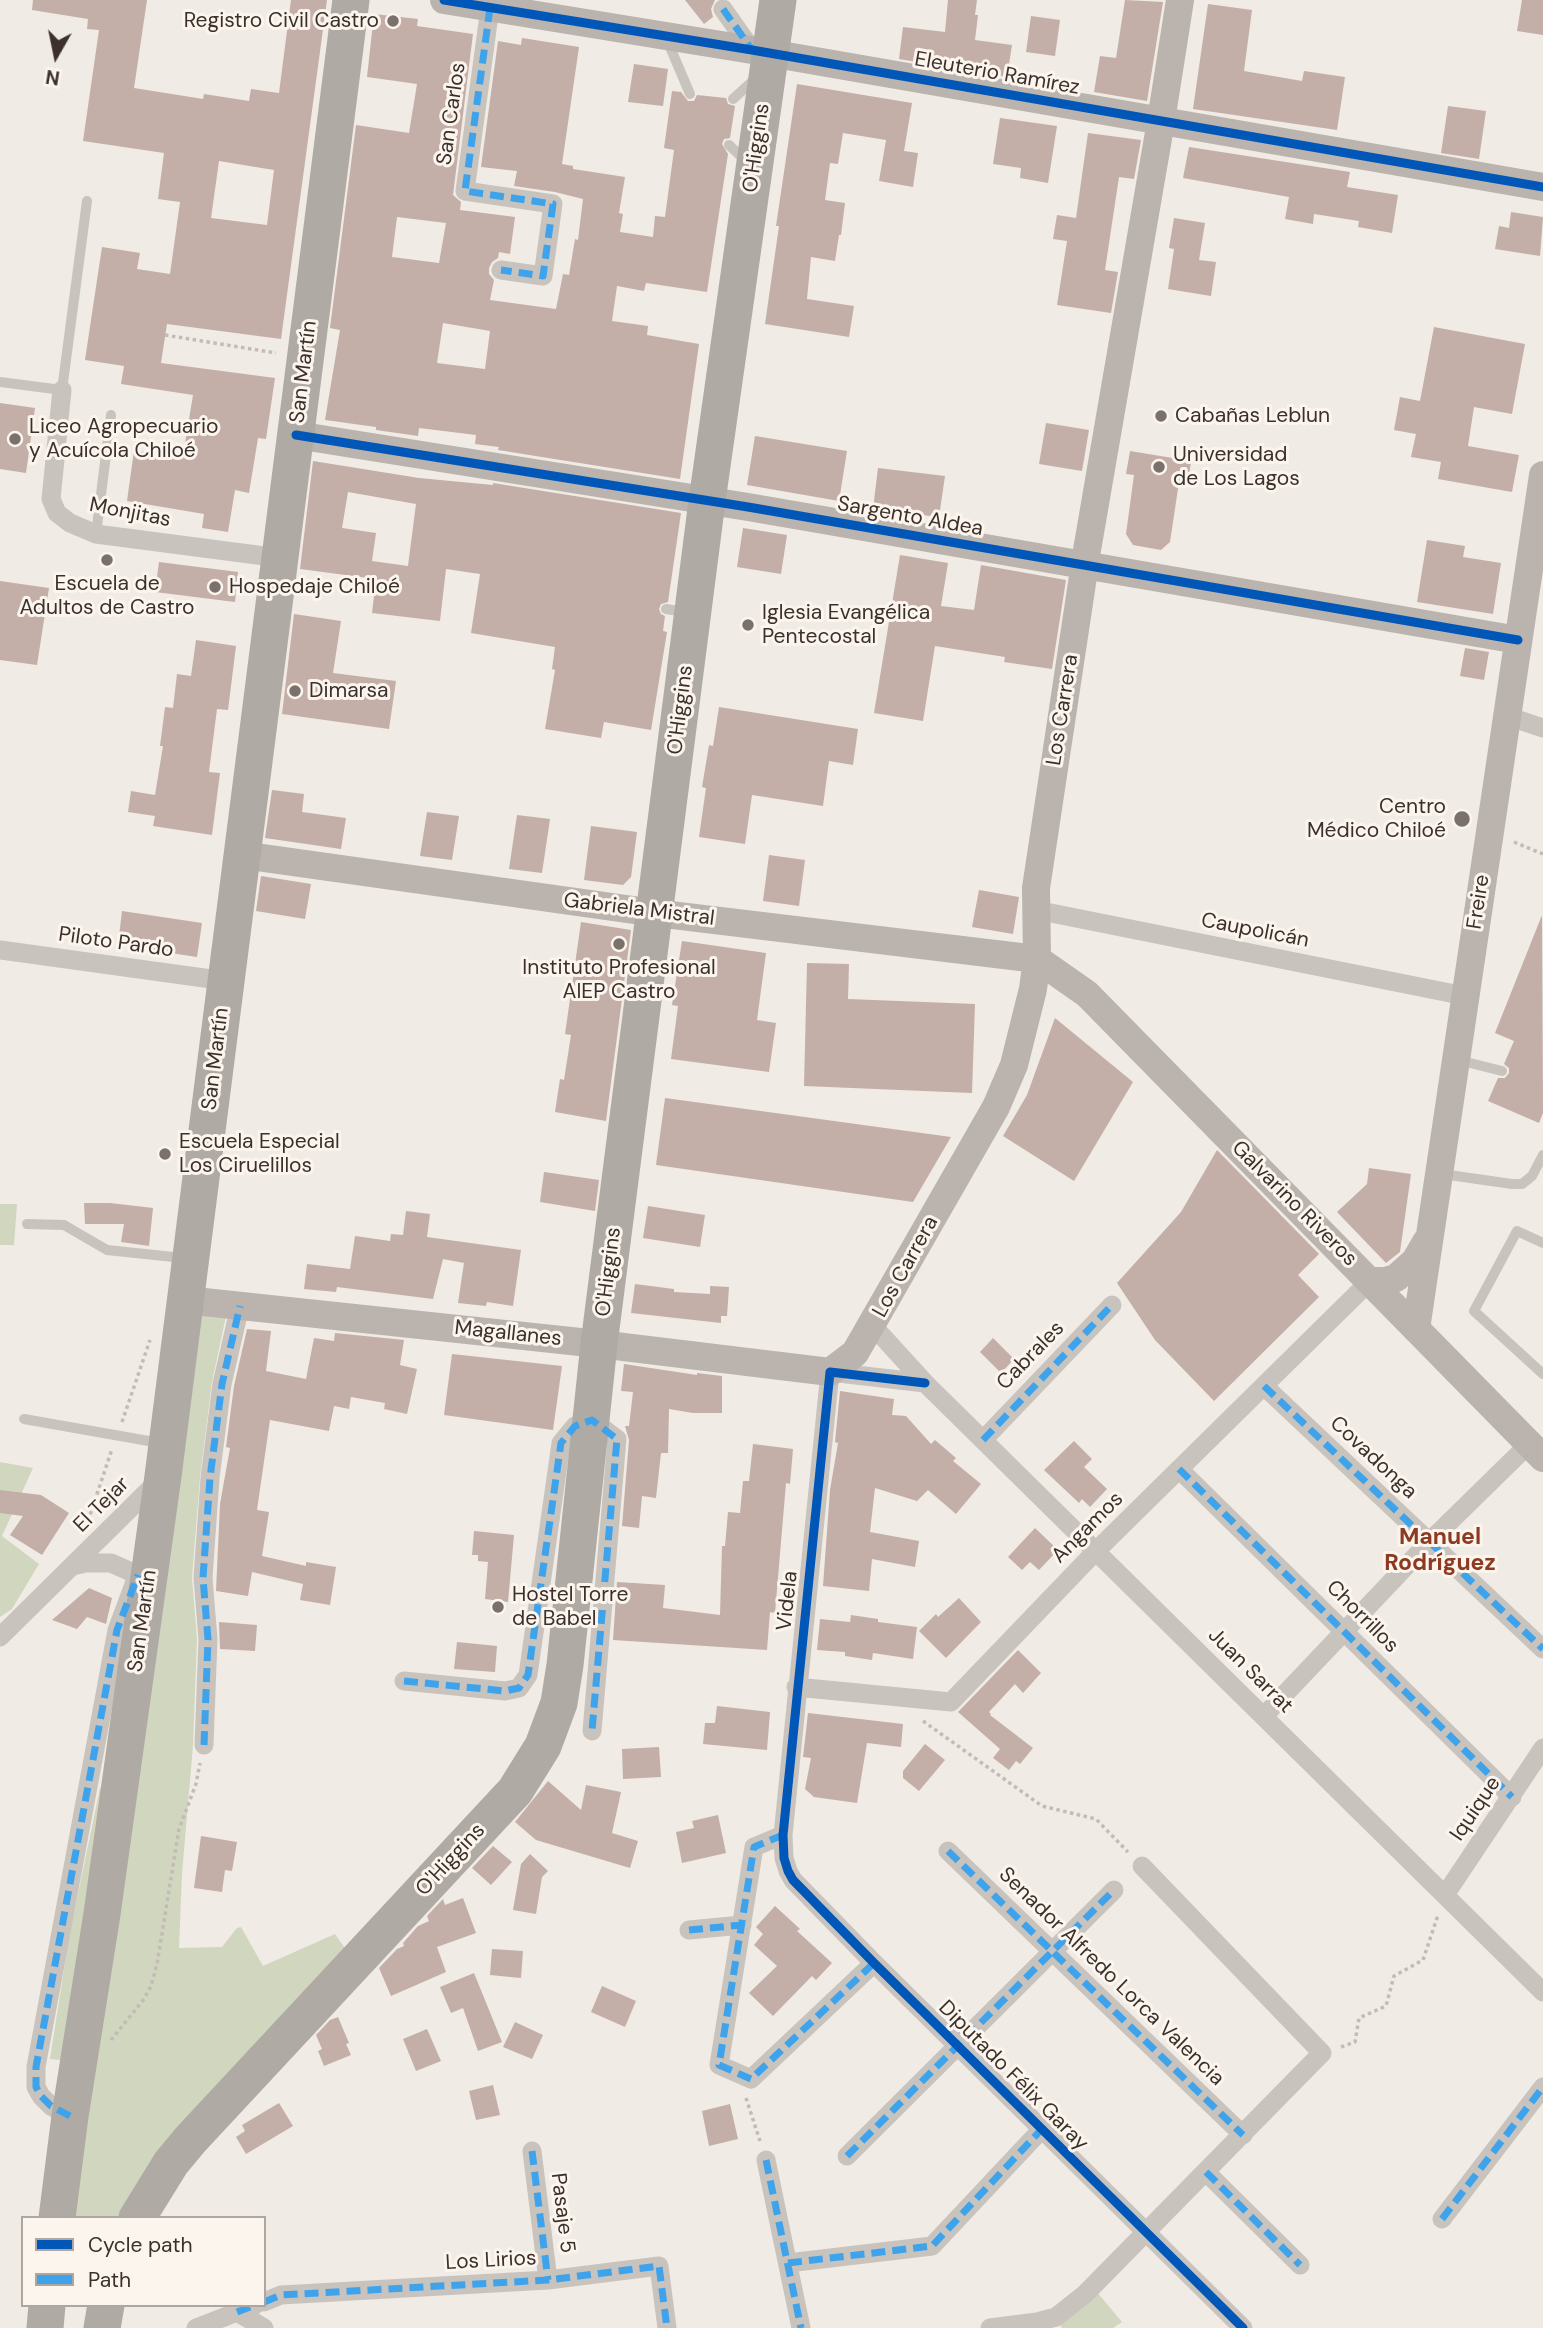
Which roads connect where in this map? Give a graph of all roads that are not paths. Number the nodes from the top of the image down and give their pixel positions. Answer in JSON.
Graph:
{"nodes":[{"id":1,"x":351,"y":0,"type":"edge"},
{"id":2,"x":444,"y":0,"type":"edge"},
{"id":3,"x":778,"y":0,"type":"edge"},
{"id":4,"x":1180,"y":0,"type":"edge"},
{"id":5,"x":490,"y":8,"type":"junction"},
{"id":6,"x":723,"y":9,"type":"dead end"},
{"id":7,"x":666,"y":36,"type":"junction"},
{"id":8,"x":764,"y":57,"type":"junction"},
{"id":9,"x":690,"y":94,"type":"dead end"},
{"id":10,"x":733,"y":99,"type":"dead end"},
{"id":11,"x":1161,"y":121,"type":"junction"},
{"id":12,"x":1543,"y":187,"type":"edge"},
{"id":13,"x":87,"y":201,"type":"dead end"},
{"id":14,"x":501,"y":270,"type":"dead end"},
{"id":15,"x":0,"y":382,"type":"edge"},
{"id":16,"x":62,"y":390,"type":"junction"},
{"id":17,"x":111,"y":415,"type":"dead end"},
{"id":18,"x":296,"y":435,"type":"junction"},
{"id":19,"x":1543,"y":475,"type":"edge"},
{"id":20,"x":707,"y":501,"type":"junction"},
{"id":21,"x":96,"y":534,"type":"junction"},
{"id":22,"x":280,"y":558,"type":"junction"},
{"id":23,"x":1085,"y":564,"type":"junction"},
{"id":24,"x":1518,"y":639,"type":"junction"},
{"id":25,"x":1507,"y":716,"type":"junction"},
{"id":26,"x":1543,"y":728,"type":"edge"},
{"id":27,"x":242,"y":855,"type":"junction"},
{"id":28,"x":1036,"y":910,"type":"junction"},
{"id":29,"x":655,"y":913,"type":"junction"},
{"id":30,"x":0,"y":950,"type":"edge"},
{"id":31,"x":1037,"y":959,"type":"junction"},
{"id":32,"x":226,"y":981,"type":"junction"},
{"id":33,"x":1465,"y":996,"type":"junction"},
{"id":34,"x":1455,"y":1059,"type":"junction"},
{"id":35,"x":1502,"y":1071,"type":"dead end"},
{"id":36,"x":1543,"y":1155,"type":"edge"},
{"id":37,"x":1438,"y":1174,"type":"junction"},
{"id":38,"x":27,"y":1224,"type":"dead end"},
{"id":39,"x":1428,"y":1238,"type":"junction"},
{"id":40,"x":1543,"y":1243,"type":"edge"},
{"id":41,"x":191,"y":1259,"type":"junction"},
{"id":42,"x":1370,"y":1281,"type":"junction"},
{"id":43,"x":185,"y":1300,"type":"junction"},
{"id":44,"x":1112,"y":1305,"type":"dead end"},
{"id":45,"x":240,"y":1306,"type":"junction"},
{"id":46,"x":873,"y":1326,"type":"junction"},
{"id":47,"x":1416,"y":1329,"type":"junction"},
{"id":48,"x":599,"y":1344,"type":"junction"},
{"id":49,"x":830,"y":1372,"type":"junction"},
{"id":50,"x":1543,"y":1374,"type":"edge"},
{"id":51,"x":925,"y":1383,"type":"junction"},
{"id":52,"x":1264,"y":1386,"type":"junction"},
{"id":53,"x":24,"y":1419,"type":"dead end"},
{"id":54,"x":592,"y":1420,"type":"junction"},
{"id":55,"x":983,"y":1440,"type":"junction"},
{"id":56,"x":1536,"y":1451,"type":"edge"},
{"id":57,"x":165,"y":1460,"type":"junction"},
{"id":58,"x":1179,"y":1469,"type":"junction"},
{"id":59,"x":1429,"y":1542,"type":"junction"},
{"id":60,"x":1096,"y":1551,"type":"junction"},
{"id":61,"x":72,"y":1566,"type":"junction"},
{"id":62,"x":144,"y":1576,"type":"junction"},
{"id":63,"x":1344,"y":1632,"type":"junction"},
{"id":64,"x":0,"y":1637,"type":"edge"},
{"id":65,"x":1543,"y":1650,"type":"edge"},
{"id":66,"x":404,"y":1681,"type":"dead end"},
{"id":67,"x":796,"y":1687,"type":"junction"},
{"id":68,"x":1264,"y":1716,"type":"junction"},
{"id":69,"x":592,"y":1731,"type":"dead end"},
{"id":70,"x":204,"y":1745,"type":"road end"},
{"id":71,"x":1543,"y":1748,"type":"edge"},
{"id":72,"x":1512,"y":1797,"type":"junction"},
{"id":73,"x":783,"y":1835,"type":"junction"},
{"id":74,"x":948,"y":1851,"type":"dead end"},
{"id":75,"x":1142,"y":1866,"type":"road end"},
{"id":76,"x":1114,"y":1890,"type":"dead end"},
{"id":77,"x":1445,"y":1895,"type":"junction"},
{"id":78,"x":742,"y":1925,"type":"junction"},
{"id":79,"x":689,"y":1930,"type":"dead end"},
{"id":80,"x":1051,"y":1951,"type":"junction"},
{"id":81,"x":874,"y":1963,"type":"junction"},
{"id":82,"x":1543,"y":1992,"type":"edge"},
{"id":83,"x":959,"y":2047,"type":"junction"},
{"id":84,"x":1543,"y":2087,"type":"edge"},
{"id":85,"x":1041,"y":2130,"type":"junction"},
{"id":86,"x":1243,"y":2135,"type":"junction"},
{"id":87,"x":532,"y":2151,"type":"dead end"},
{"id":88,"x":847,"y":2156,"type":"dead end"},
{"id":89,"x":766,"y":2160,"type":"road end"},
{"id":90,"x":1206,"y":2172,"type":"junction"},
{"id":91,"x":57,"y":2216,"type":"edge"},
{"id":92,"x":138,"y":2216,"type":"edge"},
{"id":93,"x":1442,"y":2219,"type":"dead end"},
{"id":94,"x":1146,"y":2231,"type":"junction"},
{"id":95,"x":788,"y":2263,"type":"junction"},
{"id":96,"x":1300,"y":2265,"type":"dead end"},
{"id":97,"x":548,"y":2280,"type":"junction"},
{"id":98,"x":266,"y":2301,"type":"edge"},
{"id":99,"x":47,"y":2307,"type":"edge"},
{"id":100,"x":106,"y":2307,"type":"edge"},
{"id":101,"x":246,"y":2309,"type":"edge"},
{"id":102,"x":45,"y":2328,"type":"edge"},
{"id":103,"x":102,"y":2328,"type":"edge"},
{"id":104,"x":196,"y":2328,"type":"edge"},
{"id":105,"x":264,"y":2328,"type":"edge"},
{"id":106,"x":667,"y":2328,"type":"edge"},
{"id":107,"x":801,"y":2328,"type":"edge"},
{"id":108,"x":990,"y":2328,"type":"edge"},
{"id":109,"x":1243,"y":2328,"type":"edge"}],
"edges":[{"from":1,"to":18,"type":"highway","name":"San Martín"},
{"from":2,"to":5,"type":"main road","name":"Eleuterio Ramírez"},
{"from":3,"to":8,"type":"highway","name":"O'Higgins"},
{"from":4,"to":11,"type":"main road","name":"Los Carrera"},
{"from":5,"to":7,"type":"main road","name":"Eleuterio Ramírez"},
{"from":5,"to":14,"type":"street","name":"San Carlos"},
{"from":6,"to":8,"type":"street"},
{"from":7,"to":8,"type":"main road","name":"Eleuterio Ramírez"},
{"from":7,"to":9,"type":"lane"},
{"from":8,"to":10,"type":"lane"},
{"from":8,"to":11,"type":"main road","name":"Eleuterio Ramírez"},
{"from":8,"to":20,"type":"highway","name":"O'Higgins"},
{"from":11,"to":12,"type":"main road","name":"Eleuterio Ramírez"},
{"from":11,"to":23,"type":"main road","name":"Los Carrera"},
{"from":13,"to":16,"type":"lane"},
{"from":15,"to":16,"type":"lane"},
{"from":16,"to":21,"type":"street","name":"Monjitas"},
{"from":17,"to":21,"type":"lane"},
{"from":18,"to":20,"type":"main road","name":"Sargento Aldea"},
{"from":18,"to":22,"type":"highway","name":"San Martín"},
{"from":19,"to":24,"type":"main road","name":"Freire"},
{"from":20,"to":23,"type":"main road","name":"Sargento Aldea"},
{"from":20,"to":29,"type":"highway","name":"O'Higgins"},
{"from":21,"to":22,"type":"street","name":"Monjitas"},
{"from":22,"to":27,"type":"highway","name":"San Martín"},
{"from":23,"to":24,"type":"main road","name":"Sargento Aldea"},
{"from":23,"to":28,"type":"main road","name":"Los Carrera"},
{"from":24,"to":25,"type":"main road","name":"Freire"},
{"from":25,"to":26,"type":"street"},
{"from":25,"to":33,"type":"main road","name":"Freire"},
{"from":27,"to":29,"type":"main road","name":"Gabriela Mistral"},
{"from":27,"to":32,"type":"highway","name":"San Martín"},
{"from":28,"to":31,"type":"main road","name":"Los Carrera"},
{"from":28,"to":33,"type":"street","name":"Caupolicán"},
{"from":29,"to":31,"type":"main road","name":"Gabriela Mistral"},
{"from":29,"to":48,"type":"highway","name":"O'Higgins"},
{"from":30,"to":32,"type":"street","name":"Piloto Pardo"},
{"from":31,"to":42,"type":"main road","name":"Galvarino Riveros"},
{"from":31,"to":46,"type":"main road","name":"Los Carrera"},
{"from":32,"to":41,"type":"highway","name":"San Martín"},
{"from":33,"to":34,"type":"main road","name":"Freire"},
{"from":34,"to":35,"type":"lane"},
{"from":34,"to":37,"type":"main road","name":"Freire"},
{"from":36,"to":37,"type":"lane"},
{"from":37,"to":39,"type":"main road","name":"Freire"},
{"from":38,"to":41,"type":"lane"},
{"from":39,"to":42,"type":"main road"},
{"from":39,"to":47,"type":"main road","name":"Freire"},
{"from":40,"to":50,"type":"lane"},
{"from":41,"to":43,"type":"highway","name":"San Martín"},
{"from":42,"to":47,"type":"main road","name":"Galvarino Riveros"},
{"from":42,"to":52,"type":"street","name":"Angamos"},
{"from":43,"to":45,"type":"main road","name":"Magallanes"},
{"from":43,"to":57,"type":"highway","name":"San Martín"},
{"from":44,"to":55,"type":"street","name":"Cabrales"},
{"from":45,"to":48,"type":"main road","name":"Magallanes"},
{"from":45,"to":70,"type":"street"},
{"from":46,"to":49,"type":"main road","name":"Los Carrera"},
{"from":46,"to":51,"type":"street","name":"Juan Sarrat"},
{"from":47,"to":56,"type":"main road","name":"Galvarino Riveros"},
{"from":48,"to":49,"type":"main road","name":"Magallanes"},
{"from":48,"to":54,"type":"highway","name":"O'Higgins"},
{"from":49,"to":51,"type":"street"},
{"from":49,"to":67,"type":"street","name":"Videla"},
{"from":51,"to":55,"type":"street","name":"Juan Sarrat"},
{"from":52,"to":58,"type":"street","name":"Angamos"},
{"from":52,"to":59,"type":"street","name":"Covadonga"},
{"from":53,"to":57,"type":"lane"},
{"from":54,"to":66,"type":"street"},
{"from":54,"to":69,"type":"street"},
{"from":54,"to":92,"type":"highway","name":"O'Higgins"},
{"from":55,"to":60,"type":"street","name":"Juan Sarrat"},
{"from":56,"to":59,"type":"street"},
{"from":57,"to":61,"type":"street","name":"El Tejar"},
{"from":57,"to":62,"type":"highway","name":"San Martín"},
{"from":58,"to":60,"type":"street","name":"Angamos"},
{"from":58,"to":63,"type":"street","name":"Chorrillos"},
{"from":59,"to":63,"type":"street"},
{"from":59,"to":65,"type":"street","name":"Covadonga"},
{"from":60,"to":67,"type":"street","name":"Angamos"},
{"from":60,"to":68,"type":"street","name":"Juan Sarrat"},
{"from":61,"to":62,"type":"street","name":"El Tejar"},
{"from":61,"to":64,"type":"street","name":"El Tejar"},
{"from":62,"to":91,"type":"highway","name":"San Martín"},
{"from":63,"to":68,"type":"street"},
{"from":63,"to":72,"type":"street","name":"Chorrillos"},
{"from":67,"to":73,"type":"street","name":"Videla"},
{"from":68,"to":77,"type":"street","name":"Juan Sarrat"},
{"from":71,"to":72,"type":"street","name":"Iquique"},
{"from":72,"to":77,"type":"street","name":"Iquique"},
{"from":73,"to":78,"type":"street"},
{"from":73,"to":81,"type":"street","name":"Diputado Félix Garay"},
{"from":74,"to":80,"type":"street","name":"Senador Alfredo Lorca Valencia"},
{"from":75,"to":86,"type":"street"},
{"from":76,"to":80,"type":"street"},
{"from":77,"to":82,"type":"street","name":"Juan Sarrat"},
{"from":78,"to":79,"type":"street"},
{"from":78,"to":81,"type":"street"},
{"from":80,"to":83,"type":"street"},
{"from":80,"to":86,"type":"street","name":"Senador Alfredo Lorca Valencia"},
{"from":81,"to":83,"type":"street","name":"Diputado Félix Garay"},
{"from":83,"to":85,"type":"street","name":"Diputado Félix Garay"},
{"from":83,"to":88,"type":"street"},
{"from":84,"to":93,"type":"street"},
{"from":85,"to":94,"type":"street","name":"Diputado Félix Garay"},
{"from":85,"to":95,"type":"street"},
{"from":86,"to":90,"type":"street"},
{"from":87,"to":97,"type":"street","name":"Pasaje 5"},
{"from":89,"to":95,"type":"street"},
{"from":90,"to":94,"type":"street"},
{"from":90,"to":96,"type":"street"},
{"from":94,"to":108,"type":"street"},
{"from":94,"to":109,"type":"street","name":"Diputado Félix Garay"},
{"from":95,"to":107,"type":"street"},
{"from":97,"to":98,"type":"street","name":"Los Lirios"},
{"from":97,"to":106,"type":"street","name":"Los Lirios"},
{"from":99,"to":102,"type":"highway"},
{"from":100,"to":103,"type":"highway"},
{"from":101,"to":104,"type":"street"},
{"from":101,"to":105,"type":"street"}]}
